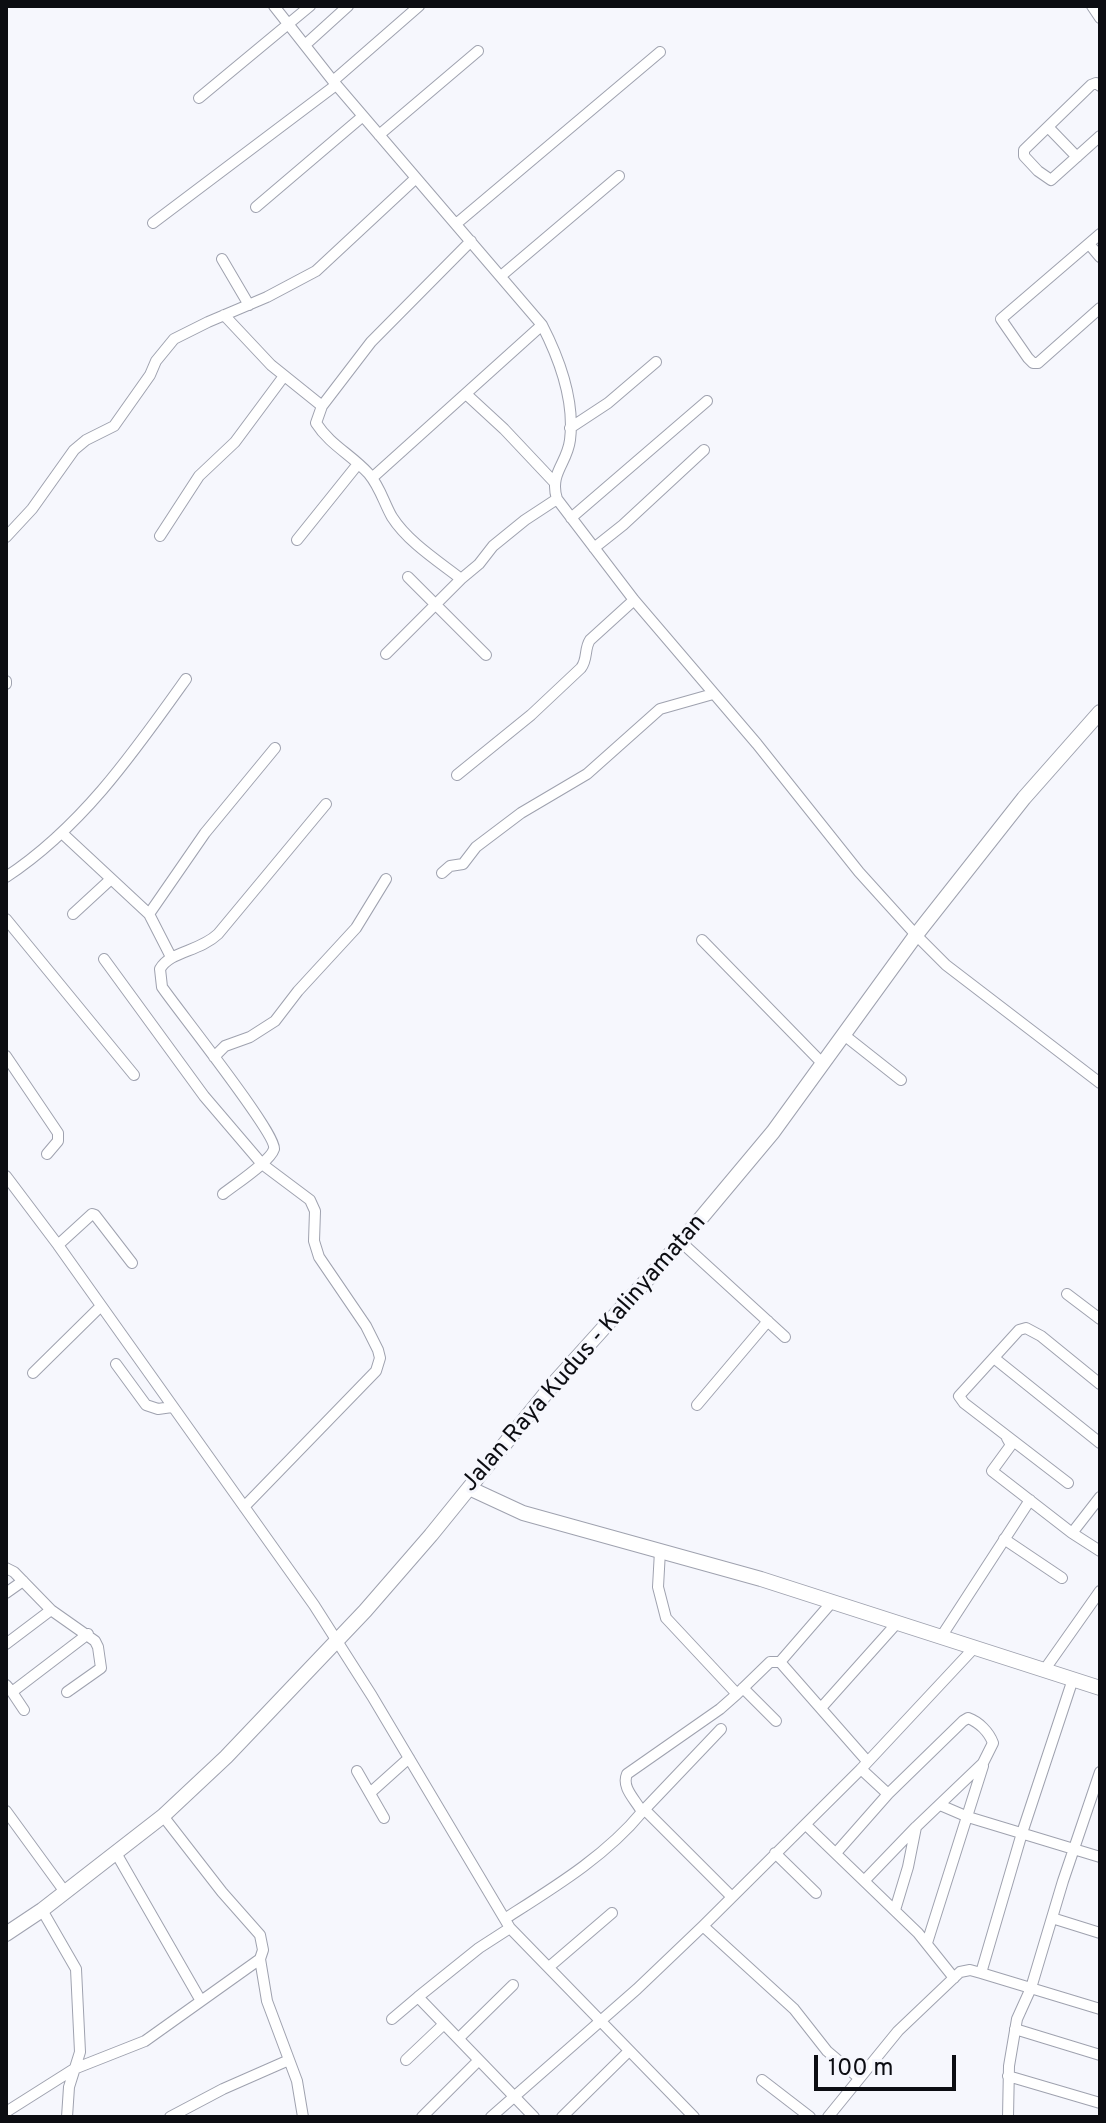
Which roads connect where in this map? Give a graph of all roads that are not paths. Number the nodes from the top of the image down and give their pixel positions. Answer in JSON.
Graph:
{"nodes":[{"id":1,"x":274,"y":6,"type":"edge"},
{"id":2,"x":310,"y":6,"type":"edge"},
{"id":3,"x":348,"y":6,"type":"edge"},
{"id":4,"x":419,"y":6,"type":"edge"},
{"id":5,"x":1092,"y":6,"type":"edge"},
{"id":6,"x":1100,"y":18,"type":"edge"},
{"id":7,"x":289,"y":25,"type":"junction"},
{"id":8,"x":305,"y":45,"type":"junction"},
{"id":9,"x":478,"y":51,"type":"dead end"},
{"id":10,"x":660,"y":52,"type":"dead end"},
{"id":11,"x":334,"y":83,"type":"junction"},
{"id":12,"x":1100,"y":86,"type":"edge"},
{"id":13,"x":199,"y":98,"type":"dead end"},
{"id":14,"x":363,"y":116,"type":"junction"},
{"id":15,"x":1048,"y":127,"type":"junction"},
{"id":16,"x":379,"y":135,"type":"junction"},
{"id":17,"x":1100,"y":136,"type":"edge"},
{"id":18,"x":1077,"y":157,"type":"junction"},
{"id":19,"x":619,"y":176,"type":"dead end"},
{"id":20,"x":416,"y":178,"type":"junction"},
{"id":21,"x":256,"y":207,"type":"dead end"},
{"id":22,"x":153,"y":223,"type":"dead end"},
{"id":23,"x":456,"y":224,"type":"junction"},
{"id":24,"x":1100,"y":234,"type":"edge"},
{"id":25,"x":471,"y":241,"type":"junction"},
{"id":26,"x":1089,"y":244,"type":"junction"},
{"id":27,"x":1100,"y":257,"type":"edge"},
{"id":28,"x":222,"y":259,"type":"dead end"},
{"id":29,"x":501,"y":276,"type":"junction"},
{"id":30,"x":249,"y":305,"type":"junction"},
{"id":31,"x":1100,"y":308,"type":"edge"},
{"id":32,"x":224,"y":315,"type":"junction"},
{"id":33,"x":542,"y":325,"type":"junction"},
{"id":34,"x":656,"y":362,"type":"dead end"},
{"id":35,"x":284,"y":376,"type":"junction"},
{"id":36,"x":466,"y":394,"type":"junction"},
{"id":37,"x":707,"y":401,"type":"dead end"},
{"id":38,"x":322,"y":406,"type":"junction"},
{"id":39,"x":570,"y":428,"type":"junction"},
{"id":40,"x":704,"y":450,"type":"dead end"},
{"id":41,"x":358,"y":464,"type":"junction"},
{"id":42,"x":372,"y":478,"type":"junction"},
{"id":43,"x":554,"y":482,"type":"junction"},
{"id":44,"x":557,"y":499,"type":"junction"},
{"id":45,"x":571,"y":518,"type":"junction"},
{"id":46,"x":160,"y":536,"type":"dead end"},
{"id":47,"x":6,"y":537,"type":"edge"},
{"id":48,"x":297,"y":540,"type":"dead end"},
{"id":49,"x":594,"y":548,"type":"junction"},
{"id":50,"x":408,"y":577,"type":"dead end"},
{"id":51,"x":461,"y":579,"type":"junction"},
{"id":52,"x":634,"y":600,"type":"junction"},
{"id":53,"x":436,"y":604,"type":"junction"},
{"id":54,"x":386,"y":654,"type":"dead end"},
{"id":55,"x":486,"y":655,"type":"dead end"},
{"id":56,"x":186,"y":679,"type":"dead end"},
{"id":57,"x":713,"y":694,"type":"junction"},
{"id":58,"x":1100,"y":712,"type":"edge"},
{"id":59,"x":275,"y":748,"type":"dead end"},
{"id":60,"x":457,"y":775,"type":"dead end"},
{"id":61,"x":326,"y":804,"type":"dead end"},
{"id":62,"x":63,"y":834,"type":"junction"},
{"id":63,"x":442,"y":873,"type":"dead end"},
{"id":64,"x":6,"y":877,"type":"edge"},
{"id":65,"x":111,"y":879,"type":"junction"},
{"id":66,"x":386,"y":879,"type":"dead end"},
{"id":67,"x":73,"y":914,"type":"dead end"},
{"id":68,"x":149,"y":914,"type":"junction"},
{"id":69,"x":6,"y":919,"type":"edge"},
{"id":70,"x":916,"y":935,"type":"junction"},
{"id":71,"x":702,"y":940,"type":"dead end"},
{"id":72,"x":171,"y":957,"type":"junction"},
{"id":73,"x":104,"y":959,"type":"dead end"},
{"id":74,"x":844,"y":1035,"type":"junction"},
{"id":75,"x":6,"y":1056,"type":"edge"},
{"id":76,"x":214,"y":1057,"type":"junction"},
{"id":77,"x":823,"y":1064,"type":"junction"},
{"id":78,"x":134,"y":1075,"type":"dead end"},
{"id":79,"x":901,"y":1080,"type":"dead end"},
{"id":80,"x":1100,"y":1083,"type":"edge"},
{"id":81,"x":47,"y":1154,"type":"dead end"},
{"id":82,"x":262,"y":1164,"type":"junction"},
{"id":83,"x":6,"y":1176,"type":"edge"},
{"id":84,"x":223,"y":1194,"type":"dead end"},
{"id":85,"x":681,"y":1242,"type":"junction"},
{"id":86,"x":58,"y":1245,"type":"junction"},
{"id":87,"x":132,"y":1263,"type":"dead end"},
{"id":88,"x":1067,"y":1294,"type":"dead end"},
{"id":89,"x":101,"y":1306,"type":"junction"},
{"id":90,"x":1100,"y":1319,"type":"edge"},
{"id":91,"x":768,"y":1321,"type":"junction"},
{"id":92,"x":785,"y":1337,"type":"dead end"},
{"id":93,"x":994,"y":1358,"type":"junction"},
{"id":94,"x":116,"y":1364,"type":"dead end"},
{"id":95,"x":33,"y":1373,"type":"dead end"},
{"id":96,"x":1100,"y":1384,"type":"edge"},
{"id":97,"x":697,"y":1405,"type":"dead end"},
{"id":98,"x":172,"y":1407,"type":"junction"},
{"id":99,"x":1007,"y":1437,"type":"junction"},
{"id":100,"x":1100,"y":1443,"type":"edge"},
{"id":101,"x":1068,"y":1483,"type":"dead end"},
{"id":102,"x":469,"y":1488,"type":"junction"},
{"id":103,"x":1100,"y":1497,"type":"edge"},
{"id":104,"x":1030,"y":1500,"type":"junction"},
{"id":105,"x":244,"y":1507,"type":"junction"},
{"id":106,"x":1072,"y":1533,"type":"junction"},
{"id":107,"x":1004,"y":1539,"type":"junction"},
{"id":108,"x":660,"y":1551,"type":"junction"},
{"id":109,"x":1100,"y":1551,"type":"edge"},
{"id":110,"x":6,"y":1568,"type":"edge"},
{"id":111,"x":1062,"y":1578,"type":"dead end"},
{"id":112,"x":23,"y":1581,"type":"junction"},
{"id":113,"x":1100,"y":1591,"type":"edge"},
{"id":114,"x":6,"y":1593,"type":"edge"},
{"id":115,"x":832,"y":1602,"type":"junction"},
{"id":116,"x":51,"y":1610,"type":"junction"},
{"id":117,"x":897,"y":1623,"type":"junction"},
{"id":118,"x":88,"y":1634,"type":"junction"},
{"id":119,"x":941,"y":1637,"type":"junction"},
{"id":120,"x":337,"y":1641,"type":"junction"},
{"id":121,"x":6,"y":1644,"type":"edge"},
{"id":122,"x":975,"y":1647,"type":"junction"},
{"id":123,"x":780,"y":1662,"type":"junction"},
{"id":124,"x":1045,"y":1669,"type":"junction"},
{"id":125,"x":1073,"y":1679,"type":"junction"},
{"id":126,"x":1100,"y":1688,"type":"edge"},
{"id":127,"x":9,"y":1689,"type":"edge"},
{"id":128,"x":740,"y":1691,"type":"junction"},
{"id":129,"x":67,"y":1692,"type":"dead end"},
{"id":130,"x":821,"y":1708,"type":"junction"},
{"id":131,"x":24,"y":1710,"type":"dead end"},
{"id":132,"x":776,"y":1721,"type":"dead end"},
{"id":133,"x":721,"y":1729,"type":"dead end"},
{"id":134,"x":409,"y":1758,"type":"junction"},
{"id":135,"x":983,"y":1763,"type":"junction"},
{"id":136,"x":864,"y":1765,"type":"junction"},
{"id":137,"x":357,"y":1771,"type":"dead end"},
{"id":138,"x":1100,"y":1772,"type":"edge"},
{"id":139,"x":370,"y":1793,"type":"junction"},
{"id":140,"x":888,"y":1794,"type":"junction"},
{"id":141,"x":1096,"y":1800,"type":"edge"},
{"id":142,"x":940,"y":1805,"type":"junction"},
{"id":143,"x":6,"y":1811,"type":"edge"},
{"id":144,"x":643,"y":1811,"type":"junction"},
{"id":145,"x":163,"y":1816,"type":"junction"},
{"id":146,"x":968,"y":1817,"type":"junction"},
{"id":147,"x":384,"y":1818,"type":"dead end"},
{"id":148,"x":806,"y":1825,"type":"junction"},
{"id":149,"x":916,"y":1827,"type":"junction"},
{"id":150,"x":1022,"y":1833,"type":"junction"},
{"id":151,"x":1074,"y":1849,"type":"junction"},
{"id":152,"x":116,"y":1853,"type":"junction"},
{"id":153,"x":775,"y":1853,"type":"junction"},
{"id":154,"x":836,"y":1853,"type":"junction"},
{"id":155,"x":1100,"y":1857,"type":"edge"},
{"id":156,"x":864,"y":1881,"type":"junction"},
{"id":157,"x":65,"y":1892,"type":"junction"},
{"id":158,"x":816,"y":1893,"type":"dead end"},
{"id":159,"x":732,"y":1897,"type":"junction"},
{"id":160,"x":42,"y":1910,"type":"junction"},
{"id":161,"x":895,"y":1910,"type":"junction"},
{"id":162,"x":612,"y":1913,"type":"dead end"},
{"id":163,"x":1052,"y":1918,"type":"junction"},
{"id":164,"x":508,"y":1923,"type":"junction"},
{"id":165,"x":703,"y":1926,"type":"junction"},
{"id":166,"x":1100,"y":1933,"type":"edge"},
{"id":167,"x":6,"y":1934,"type":"edge"},
{"id":168,"x":927,"y":1943,"type":"junction"},
{"id":169,"x":260,"y":1959,"type":"junction"},
{"id":170,"x":549,"y":1967,"type":"junction"},
{"id":171,"x":981,"y":1973,"type":"junction"},
{"id":172,"x":954,"y":1978,"type":"junction"},
{"id":173,"x":513,"y":1985,"type":"dead end"},
{"id":174,"x":1031,"y":1988,"type":"junction"},
{"id":175,"x":418,"y":1997,"type":"junction"},
{"id":176,"x":201,"y":2001,"type":"junction"},
{"id":177,"x":1100,"y":2009,"type":"edge"},
{"id":178,"x":392,"y":2019,"type":"dead end"},
{"id":179,"x":599,"y":2020,"type":"junction"},
{"id":180,"x":444,"y":2024,"type":"junction"},
{"id":181,"x":1015,"y":2029,"type":"junction"},
{"id":182,"x":459,"y":2038,"type":"junction"},
{"id":183,"x":629,"y":2051,"type":"junction"},
{"id":184,"x":1100,"y":2055,"type":"edge"},
{"id":185,"x":289,"y":2060,"type":"junction"},
{"id":186,"x":406,"y":2060,"type":"dead end"},
{"id":187,"x":479,"y":2060,"type":"junction"},
{"id":188,"x":74,"y":2069,"type":"junction"},
{"id":189,"x":1008,"y":2076,"type":"junction"},
{"id":190,"x":859,"y":2078,"type":"junction"},
{"id":191,"x":762,"y":2080,"type":"dead end"},
{"id":192,"x":513,"y":2097,"type":"junction"},
{"id":193,"x":1100,"y":2103,"type":"edge"},
{"id":194,"x":6,"y":2112,"type":"edge"},
{"id":195,"x":1009,"y":2115,"type":"edge"},
{"id":196,"x":67,"y":2117,"type":"edge"},
{"id":197,"x":170,"y":2117,"type":"edge"},
{"id":198,"x":303,"y":2117,"type":"edge"},
{"id":199,"x":422,"y":2117,"type":"edge"},
{"id":200,"x":491,"y":2117,"type":"edge"},
{"id":201,"x":534,"y":2117,"type":"edge"},
{"id":202,"x":562,"y":2117,"type":"edge"},
{"id":203,"x":694,"y":2117,"type":"edge"},
{"id":204,"x":810,"y":2117,"type":"edge"},
{"id":205,"x":828,"y":2117,"type":"edge"},
{"id":206,"x":1023,"y":2117,"type":"edge"}],
"edges":[{"from":1,"to":7,"type":"street"},
{"from":2,"to":7,"type":"street"},
{"from":3,"to":8,"type":"street"},
{"from":4,"to":11,"type":"street"},
{"from":5,"to":6,"type":"street"},
{"from":7,"to":8,"type":"street"},
{"from":7,"to":13,"type":"street"},
{"from":8,"to":11,"type":"street"},
{"from":9,"to":16,"type":"street"},
{"from":10,"to":23,"type":"street"},
{"from":11,"to":14,"type":"street"},
{"from":11,"to":22,"type":"street"},
{"from":12,"to":15,"type":"street"},
{"from":14,"to":16,"type":"street"},
{"from":14,"to":21,"type":"street"},
{"from":15,"to":18,"type":"street"},
{"from":15,"to":18,"type":"street"},
{"from":16,"to":20,"type":"street"},
{"from":17,"to":18,"type":"street"},
{"from":19,"to":29,"type":"street"},
{"from":20,"to":23,"type":"street"},
{"from":20,"to":30,"type":"street"},
{"from":23,"to":25,"type":"street"},
{"from":24,"to":26,"type":"street"},
{"from":25,"to":29,"type":"street"},
{"from":25,"to":38,"type":"street"},
{"from":26,"to":27,"type":"street"},
{"from":26,"to":31,"type":"street"},
{"from":28,"to":30,"type":"street"},
{"from":29,"to":33,"type":"street"},
{"from":30,"to":32,"type":"street"},
{"from":32,"to":35,"type":"street"},
{"from":32,"to":47,"type":"street"},
{"from":33,"to":36,"type":"street"},
{"from":33,"to":39,"type":"street"},
{"from":34,"to":39,"type":"street"},
{"from":35,"to":38,"type":"street"},
{"from":35,"to":46,"type":"street"},
{"from":36,"to":42,"type":"street"},
{"from":36,"to":43,"type":"street"},
{"from":37,"to":45,"type":"street"},
{"from":38,"to":41,"type":"street"},
{"from":39,"to":43,"type":"street"},
{"from":40,"to":49,"type":"street"},
{"from":41,"to":42,"type":"street"},
{"from":41,"to":48,"type":"street"},
{"from":42,"to":51,"type":"street"},
{"from":43,"to":44,"type":"street"},
{"from":44,"to":45,"type":"street"},
{"from":44,"to":51,"type":"street"},
{"from":45,"to":49,"type":"street"},
{"from":49,"to":52,"type":"street"},
{"from":50,"to":53,"type":"street"},
{"from":51,"to":53,"type":"street"},
{"from":52,"to":57,"type":"street"},
{"from":52,"to":60,"type":"street"},
{"from":53,"to":54,"type":"street"},
{"from":53,"to":55,"type":"street"},
{"from":56,"to":62,"type":"street"},
{"from":57,"to":63,"type":"street"},
{"from":57,"to":70,"type":"street"},
{"from":58,"to":70,"type":"main road","name":"Jalan Raya Kudus - Kalinyamatan"},
{"from":59,"to":68,"type":"street"},
{"from":61,"to":72,"type":"street"},
{"from":62,"to":64,"type":"street"},
{"from":62,"to":65,"type":"street"},
{"from":65,"to":67,"type":"street"},
{"from":65,"to":68,"type":"street"},
{"from":66,"to":76,"type":"street"},
{"from":68,"to":72,"type":"street"},
{"from":69,"to":78,"type":"street"},
{"from":70,"to":74,"type":"main road","name":"Jalan Raya Kudus - Kalinyamatan"},
{"from":70,"to":80,"type":"street"},
{"from":71,"to":77,"type":"street"},
{"from":72,"to":76,"type":"street"},
{"from":73,"to":82,"type":"street"},
{"from":74,"to":77,"type":"main road","name":"Jalan Raya Kudus - Kalinyamatan"},
{"from":74,"to":79,"type":"street"},
{"from":75,"to":81,"type":"street"},
{"from":76,"to":82,"type":"street"},
{"from":77,"to":85,"type":"main road","name":"Jalan Raya Kudus - Kalinyamatan"},
{"from":82,"to":84,"type":"street"},
{"from":82,"to":105,"type":"street"},
{"from":83,"to":86,"type":"street"},
{"from":85,"to":91,"type":"street"},
{"from":85,"to":102,"type":"main road","name":"Jalan Raya Kudus - Kalinyamatan"},
{"from":86,"to":87,"type":"street"},
{"from":86,"to":89,"type":"street"},
{"from":88,"to":90,"type":"street"},
{"from":89,"to":95,"type":"street"},
{"from":89,"to":98,"type":"street"},
{"from":91,"to":92,"type":"street"},
{"from":91,"to":97,"type":"street"},
{"from":93,"to":96,"type":"street"},
{"from":93,"to":99,"type":"street"},
{"from":93,"to":100,"type":"street"},
{"from":94,"to":98,"type":"street"},
{"from":98,"to":105,"type":"street"},
{"from":99,"to":101,"type":"street"},
{"from":99,"to":104,"type":"street"},
{"from":102,"to":108,"type":"main road"},
{"from":102,"to":120,"type":"main road","name":"Jalan Raya Kudus - Kalinyamatan"},
{"from":103,"to":106,"type":"street"},
{"from":104,"to":106,"type":"street"},
{"from":104,"to":107,"type":"street"},
{"from":105,"to":120,"type":"street"},
{"from":106,"to":109,"type":"street"},
{"from":107,"to":111,"type":"street"},
{"from":107,"to":119,"type":"street"},
{"from":108,"to":115,"type":"main road"},
{"from":108,"to":128,"type":"street"},
{"from":110,"to":112,"type":"street"},
{"from":112,"to":114,"type":"street"},
{"from":112,"to":116,"type":"street"},
{"from":113,"to":124,"type":"street"},
{"from":115,"to":117,"type":"main road"},
{"from":115,"to":123,"type":"street"},
{"from":116,"to":118,"type":"street"},
{"from":116,"to":121,"type":"street"},
{"from":117,"to":119,"type":"main road"},
{"from":117,"to":130,"type":"street"},
{"from":118,"to":127,"type":"street"},
{"from":118,"to":129,"type":"street"},
{"from":119,"to":122,"type":"main road"},
{"from":120,"to":134,"type":"street"},
{"from":120,"to":145,"type":"main road","name":"Jalan Raya Kudus - Kalinyamatan"},
{"from":122,"to":124,"type":"main road"},
{"from":122,"to":136,"type":"street"},
{"from":123,"to":128,"type":"street"},
{"from":123,"to":130,"type":"street"},
{"from":124,"to":125,"type":"main road"},
{"from":125,"to":126,"type":"main road"},
{"from":125,"to":150,"type":"street"},
{"from":127,"to":131,"type":"street"},
{"from":128,"to":132,"type":"street"},
{"from":128,"to":144,"type":"street"},
{"from":130,"to":136,"type":"street"},
{"from":133,"to":144,"type":"street"},
{"from":134,"to":139,"type":"street"},
{"from":134,"to":164,"type":"street"},
{"from":135,"to":140,"type":"street"},
{"from":135,"to":142,"type":"street"},
{"from":135,"to":146,"type":"street"},
{"from":136,"to":140,"type":"street"},
{"from":136,"to":148,"type":"street"},
{"from":137,"to":139,"type":"street"},
{"from":138,"to":141,"type":"street"},
{"from":139,"to":147,"type":"street"},
{"from":140,"to":154,"type":"street"},
{"from":141,"to":151,"type":"street"},
{"from":142,"to":146,"type":"street"},
{"from":142,"to":149,"type":"street"},
{"from":143,"to":157,"type":"street"},
{"from":144,"to":159,"type":"street"},
{"from":144,"to":164,"type":"street"},
{"from":145,"to":152,"type":"main road","name":"Jalan Raya Kudus - Kalinyamatan"},
{"from":145,"to":169,"type":"street"},
{"from":146,"to":150,"type":"street"},
{"from":146,"to":168,"type":"street"},
{"from":148,"to":153,"type":"street"},
{"from":148,"to":154,"type":"street"},
{"from":149,"to":156,"type":"street"},
{"from":149,"to":161,"type":"street"},
{"from":150,"to":151,"type":"street"},
{"from":150,"to":171,"type":"street"},
{"from":151,"to":155,"type":"street"},
{"from":151,"to":163,"type":"street"},
{"from":152,"to":157,"type":"main road","name":"Jalan Raya Kudus - Kalinyamatan"},
{"from":152,"to":176,"type":"street"},
{"from":153,"to":158,"type":"street"},
{"from":153,"to":159,"type":"street"},
{"from":154,"to":156,"type":"street"},
{"from":156,"to":161,"type":"street"},
{"from":157,"to":160,"type":"main road","name":"Jalan Raya Kudus - Kalinyamatan"},
{"from":159,"to":165,"type":"street"},
{"from":160,"to":167,"type":"main road","name":"Jalan Raya Kudus - Kalinyamatan"},
{"from":160,"to":188,"type":"street"},
{"from":161,"to":168,"type":"street"},
{"from":162,"to":170,"type":"street"},
{"from":163,"to":166,"type":"street"},
{"from":163,"to":174,"type":"street"},
{"from":164,"to":170,"type":"street"},
{"from":164,"to":175,"type":"street"},
{"from":165,"to":179,"type":"street"},
{"from":165,"to":190,"type":"street"},
{"from":168,"to":172,"type":"street"},
{"from":169,"to":176,"type":"street"},
{"from":169,"to":185,"type":"street"},
{"from":170,"to":179,"type":"street"},
{"from":171,"to":172,"type":"street"},
{"from":171,"to":174,"type":"street"},
{"from":172,"to":190,"type":"street"},
{"from":173,"to":182,"type":"street"},
{"from":174,"to":177,"type":"street"},
{"from":174,"to":181,"type":"street"},
{"from":175,"to":178,"type":"street"},
{"from":175,"to":180,"type":"street"},
{"from":176,"to":188,"type":"street"},
{"from":179,"to":183,"type":"street"},
{"from":179,"to":192,"type":"street"},
{"from":180,"to":182,"type":"street"},
{"from":180,"to":186,"type":"street"},
{"from":181,"to":184,"type":"street"},
{"from":181,"to":189,"type":"street"},
{"from":182,"to":187,"type":"street"},
{"from":183,"to":202,"type":"street"},
{"from":183,"to":203,"type":"street"},
{"from":185,"to":197,"type":"street"},
{"from":185,"to":198,"type":"street"},
{"from":187,"to":192,"type":"street"},
{"from":187,"to":199,"type":"street"},
{"from":188,"to":194,"type":"street"},
{"from":188,"to":196,"type":"street"},
{"from":189,"to":193,"type":"street"},
{"from":189,"to":195,"type":"street"},
{"from":190,"to":205,"type":"street"},
{"from":191,"to":204,"type":"street"},
{"from":192,"to":200,"type":"street"},
{"from":192,"to":201,"type":"street"},
{"from":195,"to":206,"type":"street"}]}
